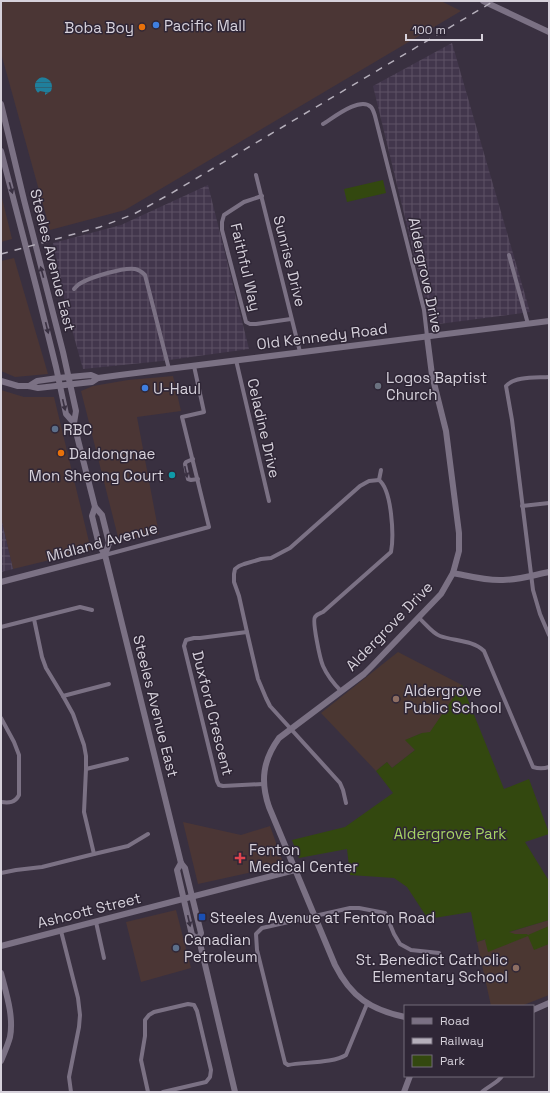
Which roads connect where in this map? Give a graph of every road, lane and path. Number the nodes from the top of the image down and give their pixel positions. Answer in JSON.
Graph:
{"nodes":[{"id":1,"x":483,"y":1,"type":"edge"},
{"id":2,"x":549,"y":32,"type":"edge"},
{"id":3,"x":1,"y":104,"type":"edge"},
{"id":4,"x":323,"y":124,"type":"dead end"},
{"id":5,"x":1,"y":151,"type":"edge"},
{"id":6,"x":256,"y":175,"type":"dead end"},
{"id":7,"x":262,"y":196,"type":"junction"},
{"id":8,"x":509,"y":255,"type":"dead end"},
{"id":9,"x":74,"y":290,"type":"dead end"},
{"id":10,"x":291,"y":319,"type":"junction"},
{"id":11,"x":549,"y":321,"type":"edge"},
{"id":12,"x":528,"y":324,"type":"junction"},
{"id":13,"x":428,"y":336,"type":"junction"},
{"id":14,"x":300,"y":352,"type":"junction"},
{"id":15,"x":236,"y":360,"type":"junction"},
{"id":16,"x":194,"y":366,"type":"junction"},
{"id":17,"x":169,"y":369,"type":"junction"},
{"id":18,"x":69,"y":377,"type":"junction"},
{"id":19,"x":549,"y":377,"type":"edge"},
{"id":20,"x":58,"y":378,"type":"junction"},
{"id":21,"x":98,"y":378,"type":"junction"},
{"id":22,"x":1,"y":381,"type":"edge"},
{"id":23,"x":70,"y":384,"type":"junction"},
{"id":24,"x":29,"y":386,"type":"junction"},
{"id":25,"x":60,"y":386,"type":"junction"},
{"id":26,"x":74,"y":423,"type":"junction"},
{"id":27,"x":193,"y":459,"type":"junction"},
{"id":28,"x":381,"y":470,"type":"dead end"},
{"id":29,"x":198,"y":479,"type":"junction"},
{"id":30,"x":379,"y":480,"type":"junction"},
{"id":31,"x":269,"y":501,"type":"dead end"},
{"id":32,"x":549,"y":503,"type":"edge"},
{"id":33,"x":522,"y":506,"type":"junction"},
{"id":34,"x":95,"y":507,"type":"junction"},
{"id":35,"x":105,"y":555,"type":"junction"},
{"id":36,"x":549,"y":572,"type":"edge"},
{"id":37,"x":453,"y":573,"type":"junction"},
{"id":38,"x":531,"y":576,"type":"junction"},
{"id":39,"x":1,"y":582,"type":"edge"},
{"id":40,"x":92,"y":610,"type":"dead end"},
{"id":41,"x":418,"y":618,"type":"junction"},
{"id":42,"x":34,"y":619,"type":"junction"},
{"id":43,"x":1,"y":627,"type":"edge"},
{"id":44,"x":247,"y":632,"type":"junction"},
{"id":45,"x":549,"y":635,"type":"edge"},
{"id":46,"x":109,"y":684,"type":"dead end"},
{"id":47,"x":341,"y":691,"type":"junction"},
{"id":48,"x":64,"y":696,"type":"junction"},
{"id":49,"x":1,"y":718,"type":"edge"},
{"id":50,"x":292,"y":728,"type":"junction"},
{"id":51,"x":128,"y":759,"type":"dead end"},
{"id":52,"x":549,"y":767,"type":"edge"},
{"id":53,"x":86,"y":769,"type":"junction"},
{"id":54,"x":263,"y":784,"type":"junction"},
{"id":55,"x":1,"y":802,"type":"edge"},
{"id":56,"x":346,"y":803,"type":"dead end"},
{"id":57,"x":148,"y":834,"type":"dead end"},
{"id":58,"x":94,"y":854,"type":"junction"},
{"id":59,"x":181,"y":863,"type":"junction"},
{"id":60,"x":295,"y":870,"type":"junction"},
{"id":61,"x":1,"y":873,"type":"edge"},
{"id":62,"x":192,"y":897,"type":"junction"},
{"id":63,"x":184,"y":899,"type":"junction"},
{"id":64,"x":315,"y":917,"type":"junction"},
{"id":65,"x":96,"y":922,"type":"junction"},
{"id":66,"x":61,"y":931,"type":"junction"},
{"id":67,"x":199,"y":939,"type":"junction"},
{"id":68,"x":1,"y":946,"type":"edge"},
{"id":69,"x":439,"y":953,"type":"dead end"},
{"id":70,"x":104,"y":958,"type":"dead end"},
{"id":71,"x":1,"y":973,"type":"edge"},
{"id":72,"x":549,"y":1003,"type":"edge"},
{"id":73,"x":368,"y":1004,"type":"junction"},
{"id":74,"x":534,"y":1010,"type":"edge"},
{"id":75,"x":404,"y":1017,"type":"edge"},
{"id":76,"x":1,"y":1061,"type":"edge"},
{"id":77,"x":410,"y":1077,"type":"edge"},
{"id":78,"x":502,"y":1077,"type":"edge"},
{"id":79,"x":71,"y":1092,"type":"edge"},
{"id":80,"x":148,"y":1092,"type":"edge"},
{"id":81,"x":163,"y":1092,"type":"edge"},
{"id":82,"x":235,"y":1092,"type":"edge"},
{"id":83,"x":404,"y":1092,"type":"edge"},
{"id":84,"x":482,"y":1092,"type":"edge"}],
"edges":[{"from":1,"to":2,"type":"street"},
{"from":18,"to":3,"type":"street","name":"Steeles Avenue East","one_way":true},
{"from":4,"to":13,"type":"street","name":"Aldergrove Drive"},
{"from":5,"to":20,"type":"street","name":"Steeles Avenue East","one_way":true},
{"from":6,"to":7,"type":"street","name":"Sunrise Drive"},
{"from":7,"to":10,"type":"street","name":"Sunrise Drive"},
{"from":7,"to":10,"type":"street","name":"Faithful Way"},
{"from":8,"to":12,"type":"street"},
{"from":9,"to":17,"type":"street"},
{"from":10,"to":14,"type":"street","name":"Sunrise Drive"},
{"from":11,"to":12,"type":"street","name":"Old Kennedy Road"},
{"from":12,"to":13,"type":"street","name":"Old Kennedy Road"},
{"from":13,"to":14,"type":"street","name":"Old Kennedy Road"},
{"from":13,"to":37,"type":"street","name":"Aldergrove Drive"},
{"from":14,"to":15,"type":"street","name":"Old Kennedy Road"},
{"from":15,"to":16,"type":"street","name":"Old Kennedy Road"},
{"from":15,"to":31,"type":"street","name":"Celadine Drive"},
{"from":16,"to":17,"type":"street","name":"Old Kennedy Road"},
{"from":16,"to":27,"type":"street"},
{"from":17,"to":21,"type":"street","name":"Old Kennedy Road"},
{"from":18,"to":20,"type":"street","name":"Old Kennedy Road"},
{"from":18,"to":21,"type":"street","name":"Old Kennedy Road"},
{"from":18,"to":23,"type":"street","name":"Steeles Avenue East"},
{"from":19,"to":33,"type":"street"},
{"from":20,"to":24,"type":"street","name":"Old Kennedy Road"},
{"from":20,"to":25,"type":"street","name":"Steeles Avenue East"},
{"from":21,"to":23,"type":"street","name":"Old Kennedy Road"},
{"from":22,"to":24,"type":"street","name":"Old Kennedy Road"},
{"from":23,"to":25,"type":"street","name":"Old Kennedy Road"},
{"from":23,"to":26,"type":"street","name":"Steeles Avenue East"},
{"from":24,"to":25,"type":"street","name":"Old Kennedy Road"},
{"from":25,"to":26,"type":"street","name":"Steeles Avenue East","one_way":true},
{"from":26,"to":34,"type":"street","name":"Steeles Avenue East"},
{"from":27,"to":29,"type":"street"},
{"from":27,"to":29,"type":"street","one_way":true},
{"from":28,"to":30,"type":"street"},
{"from":29,"to":35,"type":"street","name":"Midland Avenue"},
{"from":30,"to":44,"type":"street"},
{"from":30,"to":47,"type":"street"},
{"from":32,"to":33,"type":"street"},
{"from":33,"to":38,"type":"street"},
{"from":34,"to":35,"type":"street","name":"Steeles Avenue East"},
{"from":34,"to":35,"type":"street","name":"Steeles Avenue East"},
{"from":35,"to":39,"type":"street","name":"Midland Avenue"},
{"from":35,"to":59,"type":"street","name":"Steeles Avenue East"},
{"from":36,"to":38,"type":"street"},
{"from":37,"to":38,"type":"street"},
{"from":37,"to":41,"type":"street","name":"Aldergrove Drive"},
{"from":38,"to":45,"type":"street"},
{"from":40,"to":42,"type":"street"},
{"from":41,"to":47,"type":"street","name":"Aldergrove Drive"},
{"from":41,"to":52,"type":"street"},
{"from":42,"to":43,"type":"street"},
{"from":42,"to":48,"type":"street"},
{"from":44,"to":50,"type":"street"},
{"from":44,"to":54,"type":"street","name":"Duxford Crescent"},
{"from":46,"to":48,"type":"street"},
{"from":47,"to":50,"type":"street","name":"Aldergrove Drive"},
{"from":48,"to":53,"type":"street"},
{"from":49,"to":55,"type":"street"},
{"from":50,"to":54,"type":"street","name":"Aldergrove Drive"},
{"from":50,"to":56,"type":"street"},
{"from":51,"to":53,"type":"street"},
{"from":53,"to":58,"type":"street"},
{"from":54,"to":60,"type":"street","name":"Aldergrove Drive"},
{"from":57,"to":58,"type":"street"},
{"from":58,"to":61,"type":"street"},
{"from":59,"to":62,"type":"street","name":"Steeles Avenue East"},
{"from":59,"to":63,"type":"street","name":"Steeles Avenue East"},
{"from":60,"to":62,"type":"street","name":"Ashcott Street"},
{"from":60,"to":64,"type":"street","name":"Aldergrove Drive"},
{"from":62,"to":63,"type":"street","name":"Ashcott Street"},
{"from":62,"to":67,"type":"street","name":"Steeles Avenue East"},
{"from":63,"to":65,"type":"street","name":"Ashcott Street"},
{"from":63,"to":67,"type":"street","name":"Steeles Avenue East","one_way":true},
{"from":64,"to":69,"type":"street"},
{"from":64,"to":73,"type":"street","name":"Aldergrove Drive"},
{"from":64,"to":73,"type":"street"},
{"from":65,"to":66,"type":"street","name":"Ashcott Street"},
{"from":65,"to":70,"type":"street"},
{"from":66,"to":68,"type":"street","name":"Ashcott Street"},
{"from":66,"to":79,"type":"street"},
{"from":67,"to":82,"type":"street","name":"Steeles Avenue East"},
{"from":71,"to":76,"type":"street"},
{"from":72,"to":74,"type":"street"},
{"from":73,"to":75,"type":"street","name":"Aldergrove Drive"},
{"from":77,"to":83,"type":"street"},
{"from":78,"to":84,"type":"street"},
{"from":80,"to":81,"type":"street"}]}
